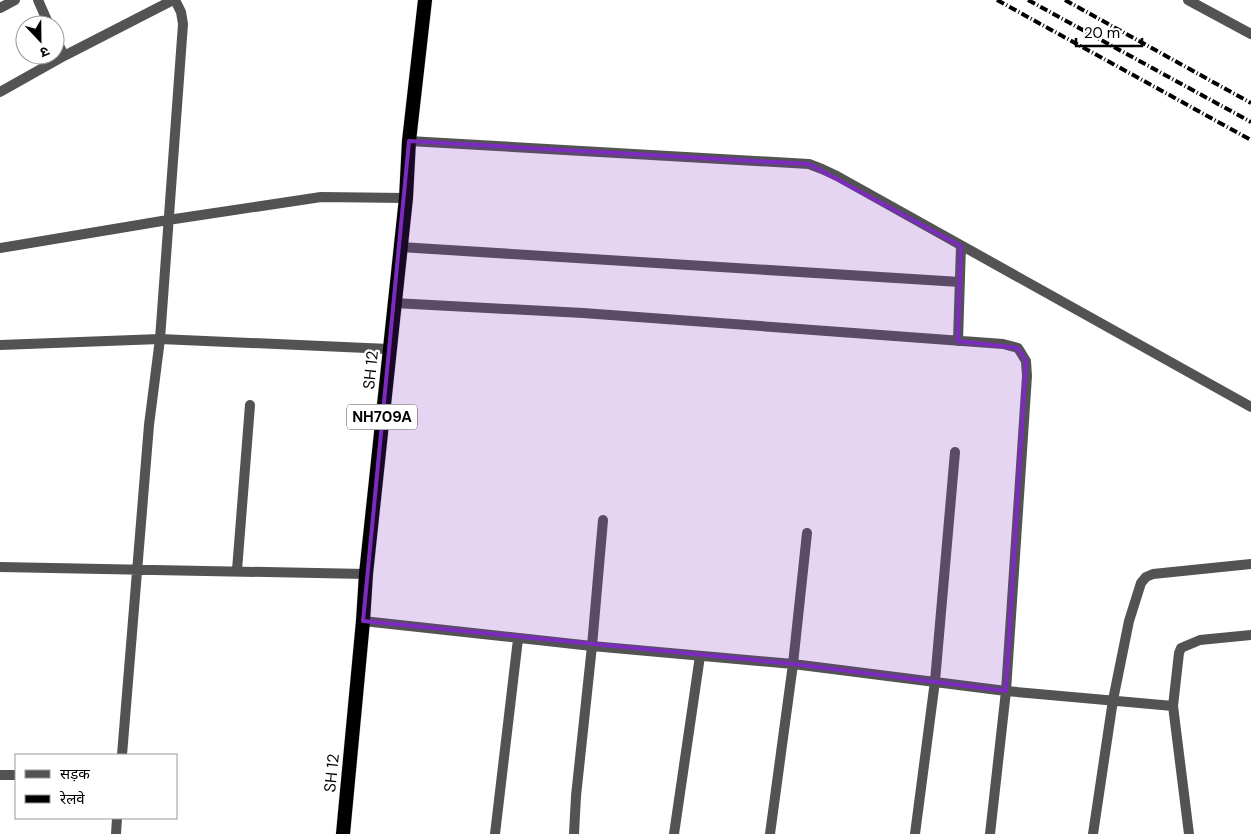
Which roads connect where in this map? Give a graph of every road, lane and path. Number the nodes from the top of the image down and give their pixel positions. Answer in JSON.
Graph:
{"nodes":[{"id":1,"x":15,"y":0,"type":"edge"},
{"id":2,"x":38,"y":0,"type":"edge"},
{"id":3,"x":174,"y":0,"type":"edge"},
{"id":4,"x":426,"y":0,"type":"edge"},
{"id":5,"x":1188,"y":0,"type":"edge"},
{"id":6,"x":0,"y":8,"type":"edge"},
{"id":7,"x":45,"y":15,"type":"edge"},
{"id":8,"x":1251,"y":34,"type":"edge"},
{"id":9,"x":65,"y":55,"type":"edge"},
{"id":10,"x":48,"y":65,"type":"edge"},
{"id":11,"x":0,"y":92,"type":"edge"},
{"id":12,"x":409,"y":141,"type":"junction"},
{"id":13,"x":406,"y":198,"type":"junction"},
{"id":14,"x":168,"y":220,"type":"junction"},
{"id":15,"x":961,"y":246,"type":"junction"},
{"id":16,"x":400,"y":247,"type":"junction"},
{"id":17,"x":0,"y":248,"type":"edge"},
{"id":18,"x":960,"y":282,"type":"junction"},
{"id":19,"x":394,"y":303,"type":"junction"},
{"id":20,"x":160,"y":339,"type":"junction"},
{"id":21,"x":958,"y":341,"type":"junction"},
{"id":22,"x":0,"y":345,"type":"edge"},
{"id":23,"x":389,"y":349,"type":"junction"},
{"id":24,"x":250,"y":405,"type":"dead end"},
{"id":25,"x":1251,"y":407,"type":"edge"},
{"id":26,"x":955,"y":452,"type":"dead end"},
{"id":27,"x":603,"y":520,"type":"dead end"},
{"id":28,"x":807,"y":532,"type":"dead end"},
{"id":29,"x":1251,"y":564,"type":"edge"},
{"id":30,"x":0,"y":567,"type":"edge"},
{"id":31,"x":136,"y":570,"type":"junction"},
{"id":32,"x":236,"y":570,"type":"junction"},
{"id":33,"x":366,"y":574,"type":"junction"},
{"id":34,"x":363,"y":622,"type":"junction"},
{"id":35,"x":1251,"y":635,"type":"edge"},
{"id":36,"x":518,"y":638,"type":"junction"},
{"id":37,"x":592,"y":646,"type":"junction"},
{"id":38,"x":700,"y":656,"type":"junction"},
{"id":39,"x":793,"y":664,"type":"junction"},
{"id":40,"x":935,"y":681,"type":"junction"},
{"id":41,"x":1006,"y":691,"type":"junction"},
{"id":42,"x":1113,"y":700,"type":"junction"},
{"id":43,"x":1173,"y":706,"type":"junction"},
{"id":44,"x":122,"y":754,"type":"edge"},
{"id":45,"x":0,"y":775,"type":"edge"},
{"id":46,"x":15,"y":775,"type":"edge"},
{"id":47,"x":117,"y":819,"type":"edge"},
{"id":48,"x":116,"y":834,"type":"edge"},
{"id":49,"x":343,"y":834,"type":"edge"},
{"id":50,"x":495,"y":834,"type":"edge"},
{"id":51,"x":574,"y":834,"type":"edge"},
{"id":52,"x":674,"y":834,"type":"edge"},
{"id":53,"x":770,"y":834,"type":"edge"},
{"id":54,"x":915,"y":834,"type":"edge"},
{"id":55,"x":990,"y":834,"type":"edge"},
{"id":56,"x":1093,"y":834,"type":"edge"},
{"id":57,"x":1190,"y":834,"type":"edge"}],
"edges":[{"from":1,"to":6,"type":"street"},
{"from":2,"to":7,"type":"street"},
{"from":3,"to":9,"type":"street"},
{"from":3,"to":14,"type":"street"},
{"from":4,"to":12,"type":"highway","name":"SH 12","number":"NH709A"},
{"from":5,"to":8,"type":"street"},
{"from":10,"to":11,"type":"street"},
{"from":12,"to":13,"type":"highway","name":"SH 12","number":"NH709A"},
{"from":12,"to":15,"type":"street"},
{"from":13,"to":14,"type":"street"},
{"from":13,"to":16,"type":"highway","name":"SH 12","number":"NH709A"},
{"from":14,"to":17,"type":"street"},
{"from":14,"to":20,"type":"street"},
{"from":15,"to":18,"type":"street"},
{"from":15,"to":25,"type":"street"},
{"from":16,"to":18,"type":"street"},
{"from":16,"to":19,"type":"highway","name":"SH 12","number":"NH709A"},
{"from":18,"to":21,"type":"street"},
{"from":19,"to":21,"type":"street"},
{"from":19,"to":23,"type":"highway","name":"SH 12","number":"NH709A"},
{"from":20,"to":22,"type":"street"},
{"from":20,"to":23,"type":"street"},
{"from":20,"to":31,"type":"street"},
{"from":21,"to":41,"type":"street"},
{"from":23,"to":33,"type":"highway","name":"SH 12","number":"NH709A"},
{"from":24,"to":32,"type":"street"},
{"from":26,"to":40,"type":"street"},
{"from":27,"to":37,"type":"street"},
{"from":28,"to":39,"type":"street"},
{"from":29,"to":42,"type":"street"},
{"from":30,"to":31,"type":"street"},
{"from":31,"to":32,"type":"street"},
{"from":31,"to":44,"type":"street"},
{"from":32,"to":33,"type":"street"},
{"from":33,"to":34,"type":"highway","name":"SH 12","number":"NH709A"},
{"from":34,"to":36,"type":"street"},
{"from":34,"to":49,"type":"highway","name":"SH 12","number":"NH709A"},
{"from":35,"to":43,"type":"street"},
{"from":36,"to":37,"type":"street"},
{"from":36,"to":50,"type":"street"},
{"from":37,"to":38,"type":"street"},
{"from":37,"to":51,"type":"street"},
{"from":38,"to":39,"type":"street"},
{"from":38,"to":52,"type":"street"},
{"from":39,"to":40,"type":"street"},
{"from":39,"to":53,"type":"street"},
{"from":40,"to":41,"type":"street"},
{"from":40,"to":54,"type":"street"},
{"from":41,"to":42,"type":"street"},
{"from":41,"to":55,"type":"street"},
{"from":42,"to":43,"type":"street"},
{"from":42,"to":56,"type":"street"},
{"from":43,"to":57,"type":"street"},
{"from":45,"to":46,"type":"street"},
{"from":47,"to":48,"type":"street"}]}
